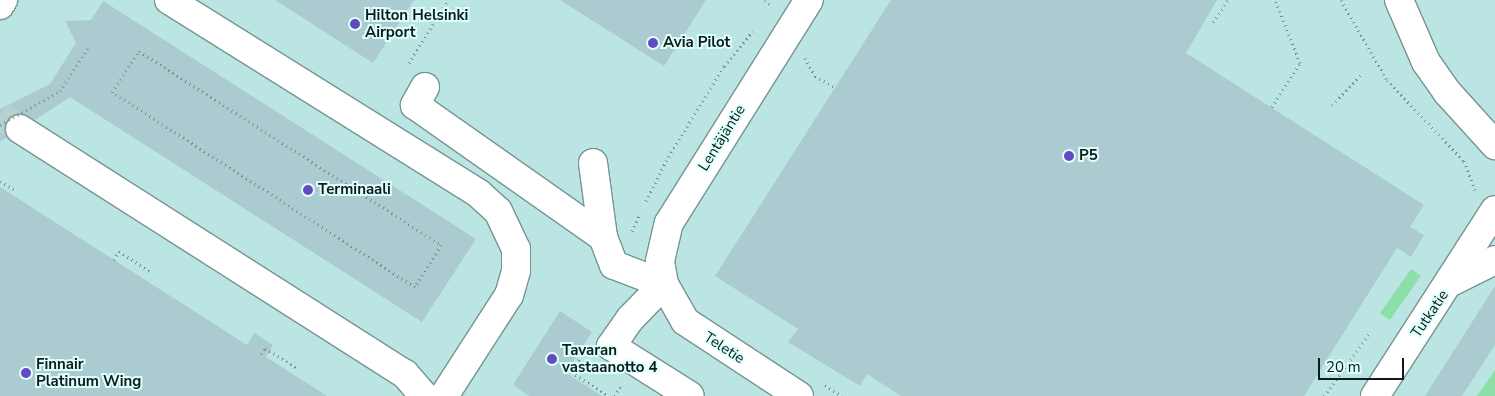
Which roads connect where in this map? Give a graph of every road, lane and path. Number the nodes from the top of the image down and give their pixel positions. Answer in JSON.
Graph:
{"nodes":[{"id":1,"x":3,"y":0,"type":"edge"},
{"id":2,"x":169,"y":0,"type":"edge"},
{"id":3,"x":448,"y":0,"type":"edge"},
{"id":4,"x":765,"y":0,"type":"edge"},
{"id":5,"x":775,"y":0,"type":"edge"},
{"id":6,"x":809,"y":0,"type":"edge"},
{"id":7,"x":1228,"y":0,"type":"edge"},
{"id":8,"x":1275,"y":0,"type":"edge"},
{"id":9,"x":1342,"y":0,"type":"edge"},
{"id":10,"x":1399,"y":0,"type":"edge"},
{"id":11,"x":1412,"y":0,"type":"edge"},
{"id":12,"x":0,"y":5,"type":"edge"},
{"id":13,"x":771,"y":5,"type":"junction"},
{"id":14,"x":766,"y":13,"type":"dead end"},
{"id":15,"x":1213,"y":22,"type":"dead end"},
{"id":16,"x":756,"y":28,"type":"dead end"},
{"id":17,"x":88,"y":48,"type":"dead end"},
{"id":18,"x":1426,"y":62,"type":"junction"},
{"id":19,"x":1361,"y":75,"type":"dead end"},
{"id":20,"x":414,"y":79,"type":"joint"},
{"id":21,"x":112,"y":92,"type":"joint"},
{"id":22,"x":1332,"y":104,"type":"dead end"},
{"id":23,"x":1272,"y":107,"type":"dead end"},
{"id":24,"x":10,"y":127,"type":"edge"},
{"id":25,"x":1489,"y":138,"type":"edge"},
{"id":26,"x":1495,"y":160,"type":"edge"},
{"id":27,"x":593,"y":163,"type":"dead end"},
{"id":28,"x":0,"y":181,"type":"edge"},
{"id":29,"x":14,"y":190,"type":"dead end"},
{"id":30,"x":646,"y":203,"type":"dead end"},
{"id":31,"x":1485,"y":204,"type":"edge"},
{"id":32,"x":642,"y":212,"type":"dead end"},
{"id":33,"x":603,"y":237,"type":"junction"},
{"id":34,"x":114,"y":260,"type":"dead end"},
{"id":35,"x":1495,"y":260,"type":"edge"},
{"id":36,"x":614,"y":265,"type":"junction"},
{"id":37,"x":152,"y":273,"type":"dead end"},
{"id":38,"x":1451,"y":281,"type":"junction"},
{"id":39,"x":664,"y":284,"type":"junction"},
{"id":40,"x":1369,"y":334,"type":"dead end"},
{"id":41,"x":262,"y":354,"type":"dead end"},
{"id":42,"x":299,"y":369,"type":"dead end"},
{"id":43,"x":627,"y":392,"type":"dead end"},
{"id":44,"x":424,"y":396,"type":"edge"},
{"id":45,"x":444,"y":396,"type":"edge"},
{"id":46,"x":614,"y":396,"type":"edge"},
{"id":47,"x":690,"y":396,"type":"edge"},
{"id":48,"x":799,"y":396,"type":"edge"},
{"id":49,"x":1324,"y":396,"type":"edge"},
{"id":50,"x":1375,"y":396,"type":"edge"}],
"edges":[{"from":1,"to":12,"type":"street"},
{"from":2,"to":45,"type":"street"},
{"from":3,"to":20,"type":"path"},
{"from":4,"to":13,"type":"path"},
{"from":5,"to":13,"type":"path"},
{"from":6,"to":39,"type":"street","name":"Lentäjäntie"},
{"from":7,"to":15,"type":"path"},
{"from":8,"to":23,"type":"path","bridge":true},
{"from":9,"to":31,"type":"path"},
{"from":10,"to":18,"type":"street"},
{"from":11,"to":18,"type":"street"},
{"from":13,"to":14,"type":"path"},
{"from":16,"to":30,"type":"path"},
{"from":17,"to":24,"type":"path","bridge":true},
{"from":18,"to":25,"type":"street"},
{"from":19,"to":22,"type":"path"},
{"from":20,"to":33,"type":"street"},
{"from":21,"to":21,"type":"path"},
{"from":24,"to":44,"type":"street"},
{"from":25,"to":26,"type":"street"},
{"from":27,"to":33,"type":"street"},
{"from":28,"to":29,"type":"path"},
{"from":31,"to":38,"type":"street","name":"Tutkatie"},
{"from":32,"to":36,"type":"path"},
{"from":33,"to":36,"type":"street"},
{"from":34,"to":37,"type":"path"},
{"from":35,"to":38,"type":"street","name":"Tutkatie"},
{"from":36,"to":39,"type":"street"},
{"from":38,"to":50,"type":"street","name":"Tutkatie"},
{"from":39,"to":47,"type":"street"},
{"from":39,"to":48,"type":"street","name":"Teletie"},
{"from":40,"to":49,"type":"path"},
{"from":41,"to":42,"type":"path"},
{"from":43,"to":46,"type":"path"}]}
